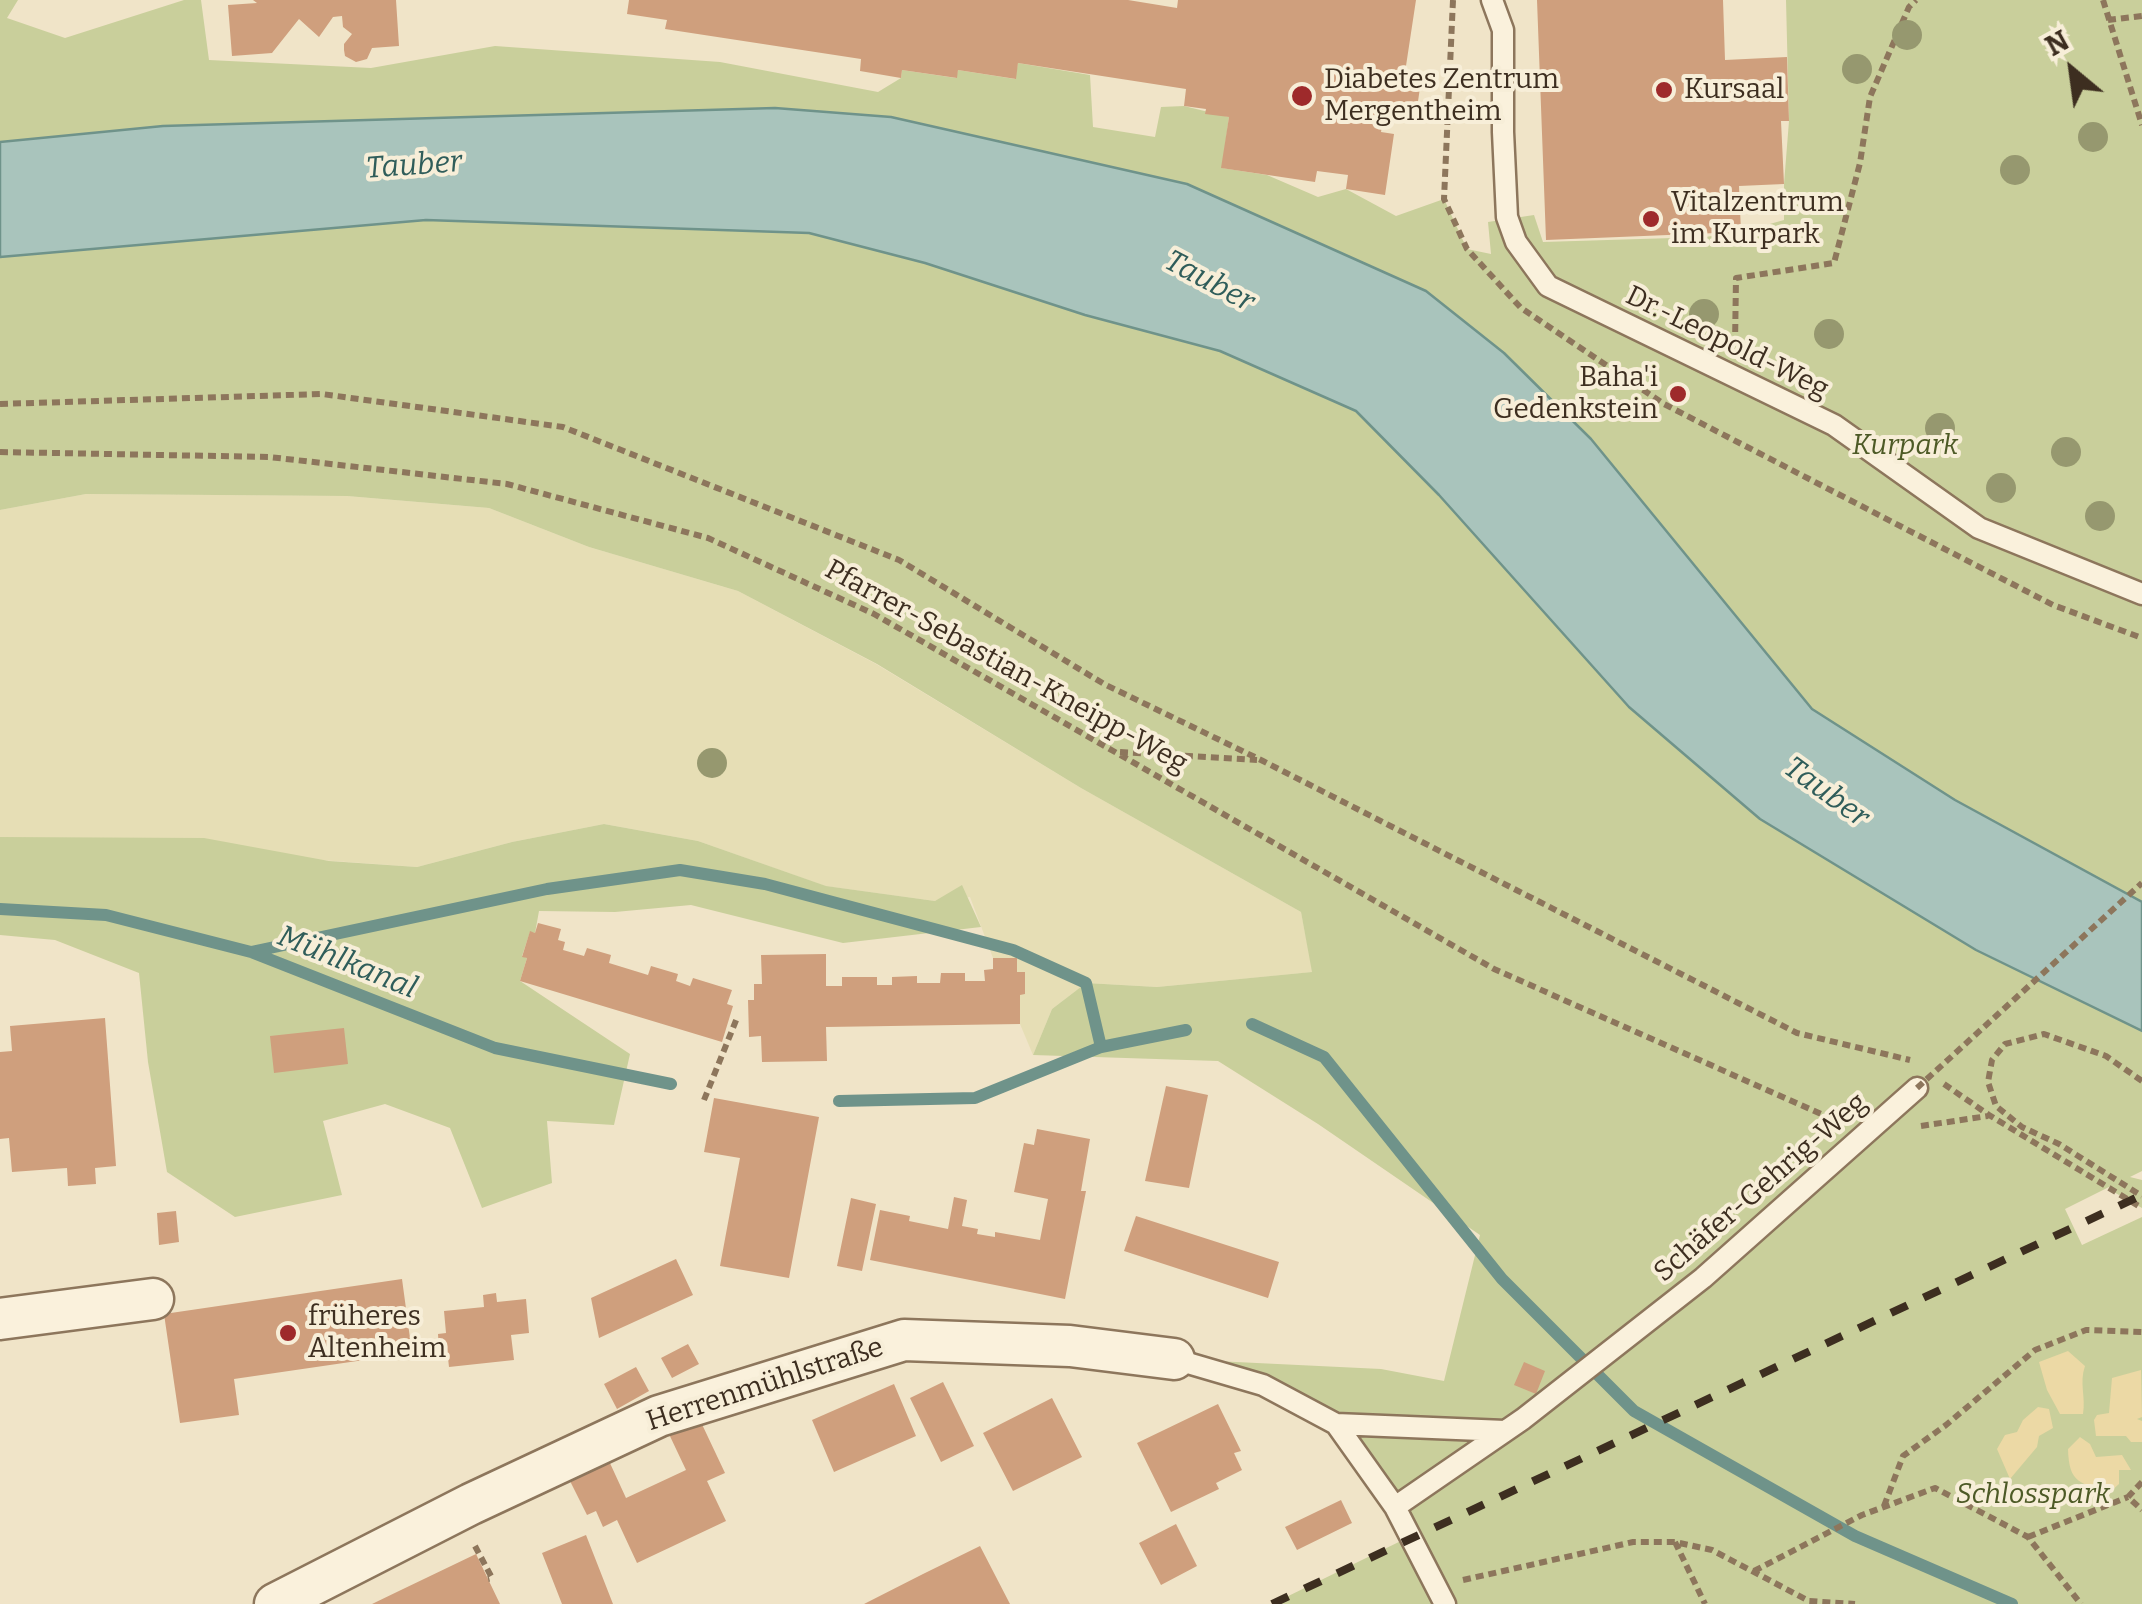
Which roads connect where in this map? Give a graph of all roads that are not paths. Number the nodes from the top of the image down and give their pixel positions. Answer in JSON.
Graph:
{"nodes":[{"id":1,"x":1492,"y":0,"type":"edge"},
{"id":2,"x":2142,"y":594,"type":"edge"},
{"id":3,"x":1918,"y":1088,"type":"road end"},
{"id":4,"x":153,"y":1299,"type":"dead end"},
{"id":5,"x":0,"y":1319,"type":"edge"},
{"id":6,"x":1174,"y":1359,"type":"joint"},
{"id":7,"x":1336,"y":1424,"type":"junction"},
{"id":8,"x":1505,"y":1431,"type":"junction"},
{"id":9,"x":1395,"y":1507,"type":"junction"},
{"id":10,"x":1441,"y":1595,"type":"edge"},
{"id":11,"x":275,"y":1604,"type":"edge"}],
"edges":[{"from":1,"to":2,"type":"lane","name":"Dr.-Leopold-Weg"},
{"from":3,"to":8,"type":"lane","name":"Schäfer-Gehrig-Weg"},
{"from":4,"to":5,"type":"street"},
{"from":6,"to":7,"type":"lane"},
{"from":6,"to":11,"type":"street","name":"Herrenmühlstraße"},
{"from":7,"to":8,"type":"lane"},
{"from":7,"to":9,"type":"lane"},
{"from":8,"to":9,"type":"lane","name":"Schäfer-Gehrig-Weg"},
{"from":9,"to":10,"type":"lane"}]}
